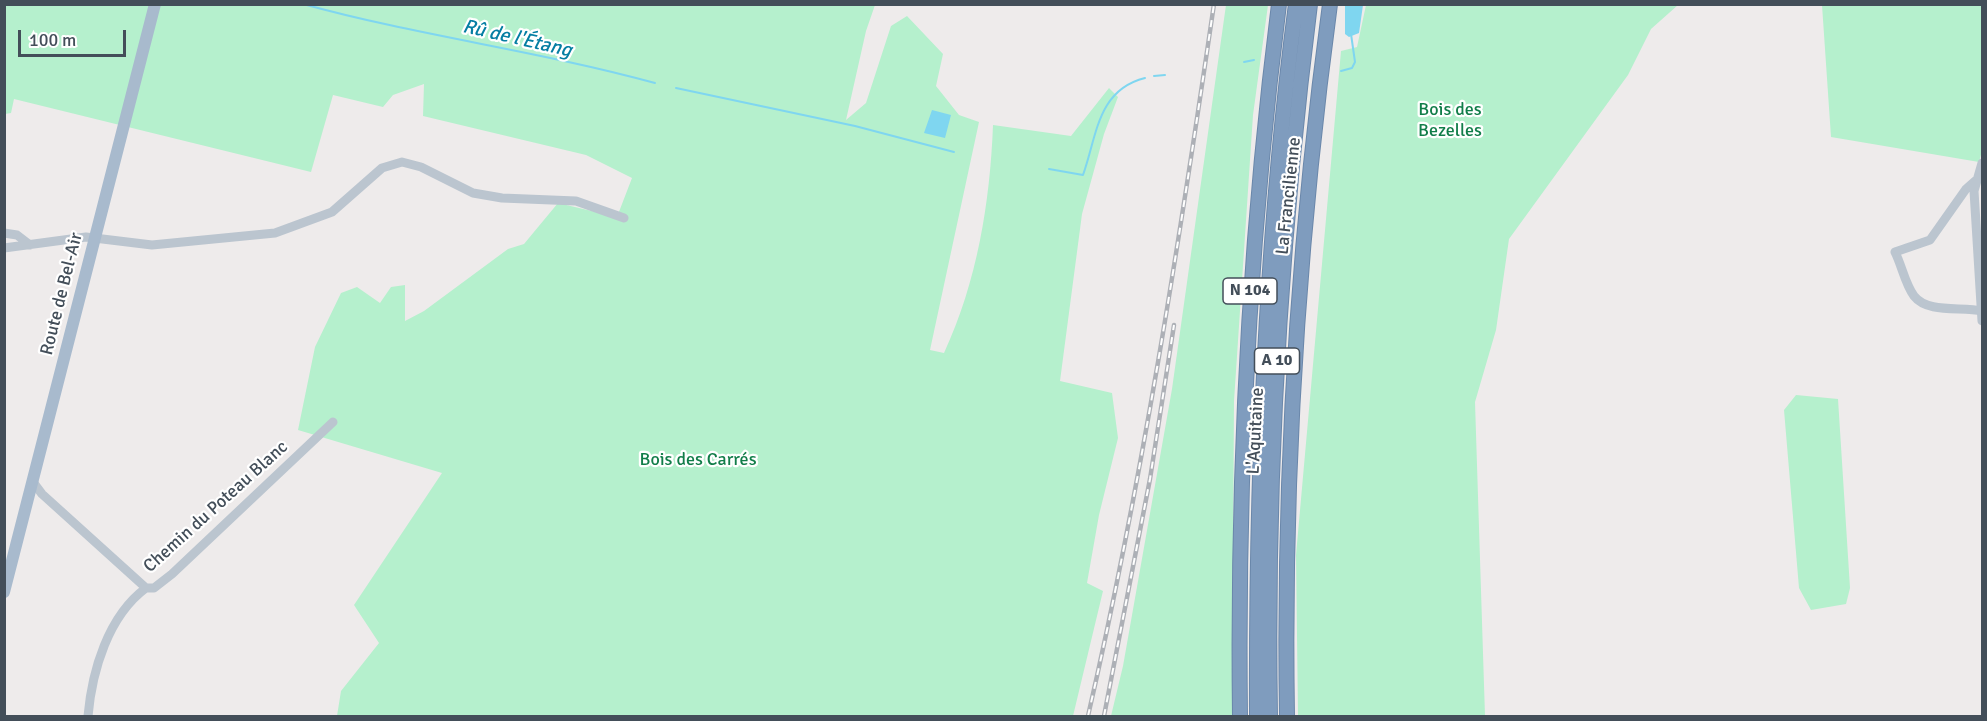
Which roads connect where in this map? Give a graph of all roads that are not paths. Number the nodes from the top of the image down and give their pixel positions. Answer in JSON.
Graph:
{"nodes":[{"id":1,"x":155,"y":4,"type":"edge"},
{"id":2,"x":1279,"y":4,"type":"edge"},
{"id":3,"x":1296,"y":4,"type":"edge"},
{"id":4,"x":1310,"y":4,"type":"edge"},
{"id":5,"x":1330,"y":4,"type":"edge"},
{"id":6,"x":1983,"y":163,"type":"edge"},
{"id":7,"x":1976,"y":181,"type":"junction"},
{"id":8,"x":624,"y":218,"type":"dead end"},
{"id":9,"x":4,"y":233,"type":"edge"},
{"id":10,"x":95,"y":237,"type":"junction"},
{"id":11,"x":30,"y":245,"type":"junction"},
{"id":12,"x":4,"y":248,"type":"edge"},
{"id":13,"x":1982,"y":311,"type":"edge"},
{"id":14,"x":1983,"y":321,"type":"edge"},
{"id":15,"x":333,"y":422,"type":"dead end"},
{"id":16,"x":33,"y":482,"type":"junction"},
{"id":17,"x":146,"y":588,"type":"junction"},
{"id":18,"x":4,"y":592,"type":"edge"},
{"id":19,"x":88,"y":717,"type":"edge"},
{"id":20,"x":1240,"y":717,"type":"edge"},
{"id":21,"x":1257,"y":717,"type":"edge"},
{"id":22,"x":1270,"y":717,"type":"edge"},
{"id":23,"x":1287,"y":717,"type":"edge"}],
"edges":[{"from":1,"to":10,"type":"main road","name":"Route de Bel-Air"},
{"from":2,"to":20,"type":"highway","name":"La Francilienne","number":"N 104"},
{"from":3,"to":21,"type":"highway","name":"L'Aquitaine","number":"A 10"},
{"from":4,"to":22,"type":"highway","name":"L'Aquitaine","number":"A 10"},
{"from":5,"to":23,"type":"highway","name":"La Francilienne","number":"N 104"},
{"from":6,"to":7,"type":"street"},
{"from":7,"to":13,"type":"street"},
{"from":7,"to":13,"type":"street"},
{"from":8,"to":10,"type":"street"},
{"from":9,"to":11,"type":"street"},
{"from":10,"to":11,"type":"street"},
{"from":10,"to":16,"type":"main road","name":"Route de Bel-Air"},
{"from":11,"to":12,"type":"street"},
{"from":13,"to":14,"type":"street"},
{"from":15,"to":17,"type":"street","name":"Chemin du Poteau Blanc"},
{"from":16,"to":17,"type":"street"},
{"from":16,"to":18,"type":"main road","name":"Route de Bel-Air"},
{"from":17,"to":19,"type":"street","name":"Chemin du Poteau Blanc"}]}
